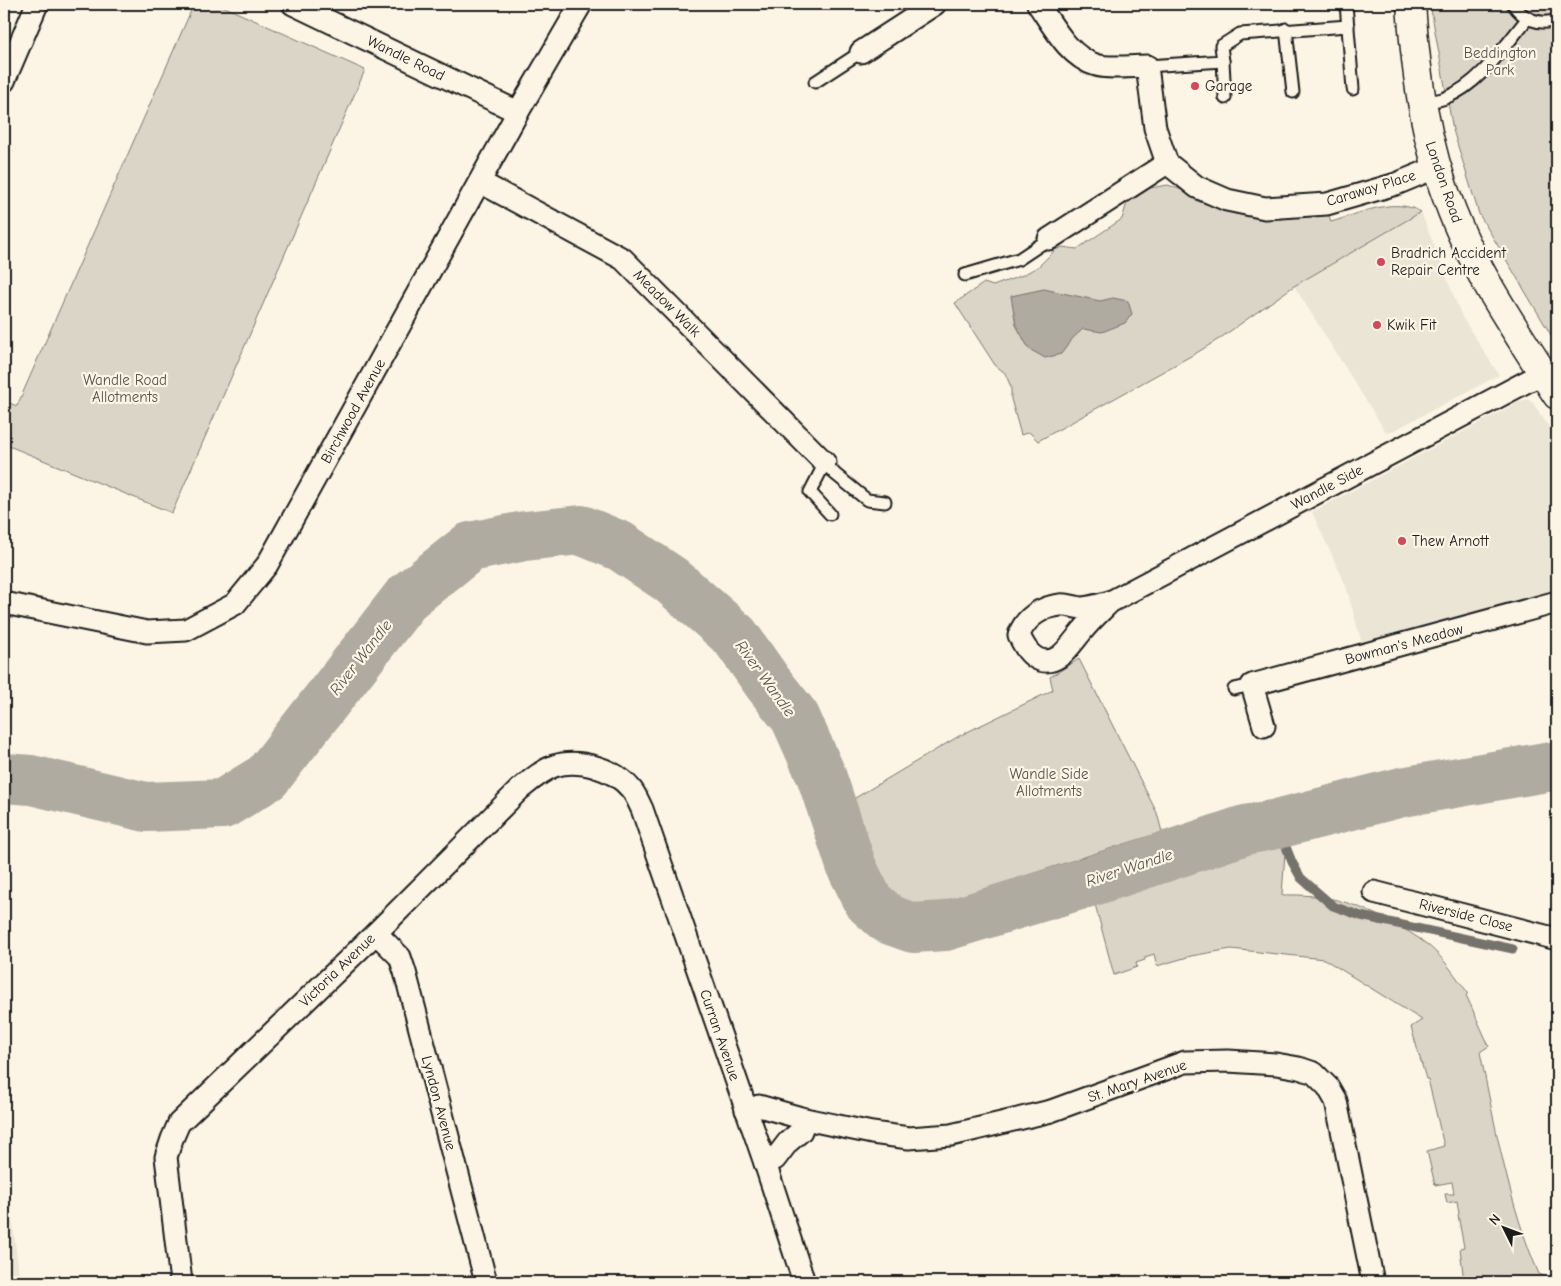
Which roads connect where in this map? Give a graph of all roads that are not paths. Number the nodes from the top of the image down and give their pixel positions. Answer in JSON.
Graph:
{"nodes":[{"id":1,"x":37,"y":4,"type":"edge"},
{"id":2,"x":293,"y":4,"type":"edge"},
{"id":3,"x":581,"y":4,"type":"edge"},
{"id":4,"x":935,"y":4,"type":"edge"},
{"id":5,"x":1038,"y":4,"type":"edge"},
{"id":6,"x":1346,"y":4,"type":"edge"},
{"id":7,"x":1411,"y":4,"type":"edge"},
{"id":8,"x":1513,"y":4,"type":"edge"},
{"id":9,"x":1527,"y":18,"type":"junction"},
{"id":10,"x":1557,"y":20,"type":"edge"},
{"id":11,"x":1348,"y":26,"type":"junction"},
{"id":12,"x":1286,"y":29,"type":"junction"},
{"id":13,"x":861,"y":52,"type":"joint"},
{"id":14,"x":1223,"y":61,"type":"junction"},
{"id":15,"x":1147,"y":66,"type":"junction"},
{"id":16,"x":4,"y":81,"type":"edge"},
{"id":17,"x":816,"y":82,"type":"dead end"},
{"id":18,"x":1353,"y":89,"type":"dead end"},
{"id":19,"x":1293,"y":92,"type":"dead end"},
{"id":20,"x":1225,"y":98,"type":"dead end"},
{"id":21,"x":1421,"y":102,"type":"junction"},
{"id":22,"x":518,"y":112,"type":"junction"},
{"id":23,"x":1167,"y":163,"type":"junction"},
{"id":24,"x":1436,"y":167,"type":"junction"},
{"id":25,"x":480,"y":182,"type":"junction"},
{"id":26,"x":1049,"y":239,"type":"joint"},
{"id":27,"x":965,"y":275,"type":"dead end"},
{"id":28,"x":1550,"y":384,"type":"edge"},
{"id":29,"x":825,"y":463,"type":"junction"},
{"id":30,"x":885,"y":502,"type":"dead end"},
{"id":31,"x":830,"y":514,"type":"dead end"},
{"id":32,"x":1110,"y":602,"type":"dead end"},
{"id":33,"x":1557,"y":602,"type":"edge"},
{"id":34,"x":4,"y":603,"type":"edge"},
{"id":35,"x":1264,"y":726,"type":"dead end"},
{"id":36,"x":631,"y":789,"type":"joint"},
{"id":37,"x":1374,"y":892,"type":"dead end"},
{"id":38,"x":376,"y":933,"type":"junction"},
{"id":39,"x":1557,"y":938,"type":"edge"},
{"id":40,"x":746,"y":1110,"type":"junction"},
{"id":41,"x":805,"y":1119,"type":"junction"},
{"id":42,"x":765,"y":1163,"type":"junction"},
{"id":43,"x":181,"y":1282,"type":"edge"},
{"id":44,"x":486,"y":1282,"type":"edge"},
{"id":45,"x":804,"y":1282,"type":"edge"},
{"id":46,"x":1373,"y":1282,"type":"edge"}],
"edges":[{"from":1,"to":16,"type":"street"},
{"from":2,"to":22,"type":"street","name":"Wandle Road"},
{"from":3,"to":22,"type":"street","name":"Birchwood Avenue"},
{"from":4,"to":13,"type":"street"},
{"from":5,"to":15,"type":"street"},
{"from":6,"to":11,"type":"lane"},
{"from":7,"to":21,"type":"main road","name":"London Road"},
{"from":8,"to":9,"type":"lane"},
{"from":9,"to":10,"type":"lane"},
{"from":9,"to":21,"type":"lane"},
{"from":11,"to":12,"type":"lane"},
{"from":11,"to":18,"type":"lane"},
{"from":12,"to":14,"type":"lane"},
{"from":12,"to":19,"type":"lane"},
{"from":13,"to":17,"type":"lane"},
{"from":14,"to":15,"type":"lane"},
{"from":14,"to":20,"type":"lane"},
{"from":15,"to":23,"type":"street"},
{"from":21,"to":24,"type":"main road","name":"London Road"},
{"from":22,"to":25,"type":"street","name":"Birchwood Avenue"},
{"from":23,"to":24,"type":"street","name":"Caraway Place"},
{"from":23,"to":26,"type":"street"},
{"from":24,"to":28,"type":"main road","name":"London Road"},
{"from":25,"to":29,"type":"street","name":"Meadow Walk"},
{"from":25,"to":34,"type":"street","name":"Birchwood Avenue"},
{"from":26,"to":27,"type":"lane"},
{"from":28,"to":32,"type":"street","name":"Wandle Side"},
{"from":29,"to":30,"type":"lane"},
{"from":29,"to":31,"type":"lane"},
{"from":33,"to":35,"type":"street","name":"Bowman's Meadow"},
{"from":36,"to":38,"type":"street","name":"Victoria Avenue"},
{"from":36,"to":40,"type":"street","name":"Curran Avenue"},
{"from":37,"to":39,"type":"street","name":"Riverside Close"},
{"from":38,"to":43,"type":"street","name":"Victoria Avenue"},
{"from":38,"to":44,"type":"street","name":"Lyndon Avenue"},
{"from":40,"to":41,"type":"street","name":"St. Mary Avenue"},
{"from":40,"to":42,"type":"street","name":"Curran Avenue"},
{"from":41,"to":42,"type":"street"},
{"from":41,"to":46,"type":"street","name":"St. Mary Avenue"},
{"from":42,"to":45,"type":"street","name":"Curran Avenue"}]}
